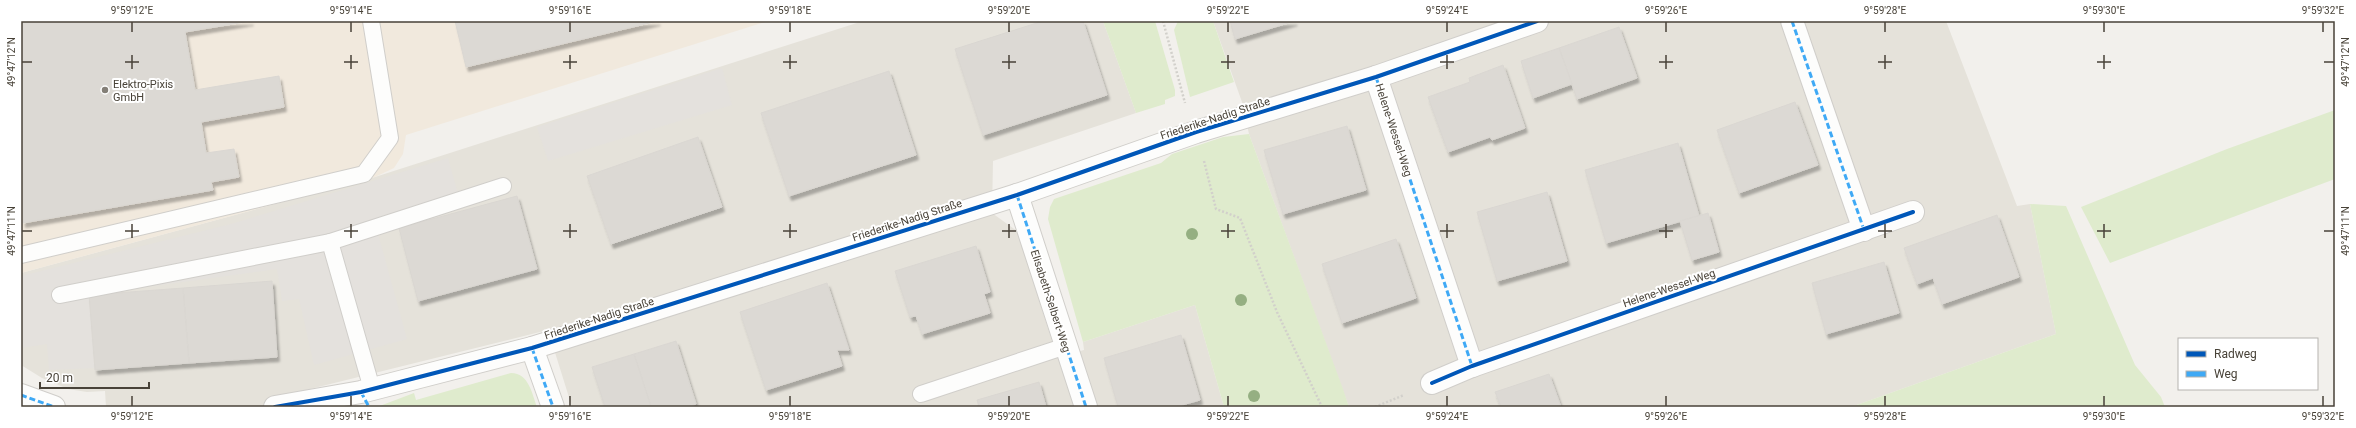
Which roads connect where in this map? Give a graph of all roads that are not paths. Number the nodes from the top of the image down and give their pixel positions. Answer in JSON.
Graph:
{"nodes":[{"id":1,"x":371,"y":21,"type":"edge"},
{"id":2,"x":1536,"y":21,"type":"edge"},
{"id":3,"x":1792,"y":21,"type":"edge"},
{"id":4,"x":1376,"y":77,"type":"junction"},
{"id":5,"x":503,"y":186,"type":"dead end"},
{"id":6,"x":1017,"y":195,"type":"junction"},
{"id":7,"x":1913,"y":212,"type":"dead end"},
{"id":8,"x":1864,"y":230,"type":"junction"},
{"id":9,"x":330,"y":242,"type":"junction"},
{"id":10,"x":21,"y":256,"type":"edge"},
{"id":11,"x":60,"y":296,"type":"dead end"},
{"id":12,"x":1066,"y":346,"type":"junction"},
{"id":13,"x":532,"y":348,"type":"junction"},
{"id":14,"x":1472,"y":366,"type":"junction"},
{"id":15,"x":1432,"y":383,"type":"dead end"},
{"id":16,"x":372,"y":389,"type":"junction"},
{"id":17,"x":921,"y":394,"type":"dead end"},
{"id":18,"x":21,"y":395,"type":"edge"},
{"id":19,"x":54,"y":407,"type":"edge"},
{"id":20,"x":275,"y":407,"type":"edge"},
{"id":21,"x":553,"y":407,"type":"edge"},
{"id":22,"x":1086,"y":407,"type":"edge"}],
"edges":[{"from":1,"to":10,"type":"lane"},
{"from":2,"to":4,"type":"street","name":"Friederike-Nadig Straße"},
{"from":3,"to":8,"type":"street"},
{"from":4,"to":6,"type":"street","name":"Friederike-Nadig Straße"},
{"from":4,"to":14,"type":"street","name":"Helene-Wessel-Weg"},
{"from":5,"to":9,"type":"lane"},
{"from":6,"to":12,"type":"street","name":"Elisabeth-Selbert-Weg"},
{"from":6,"to":13,"type":"street","name":"Friederike-Nadig Straße"},
{"from":7,"to":8,"type":"street","name":"Helene-Wessel-Weg"},
{"from":8,"to":14,"type":"street","name":"Helene-Wessel-Weg"},
{"from":9,"to":11,"type":"lane"},
{"from":9,"to":16,"type":"lane"},
{"from":12,"to":17,"type":"lane"},
{"from":12,"to":22,"type":"street","name":"Elisabeth-Selbert-Weg"},
{"from":13,"to":16,"type":"street","name":"Friederike-Nadig Straße"},
{"from":13,"to":21,"type":"street"},
{"from":14,"to":15,"type":"street","name":"Helene-Wessel-Weg"},
{"from":16,"to":20,"type":"street","name":"Friederike-Nadig Straße"},
{"from":18,"to":19,"type":"street"}]}
